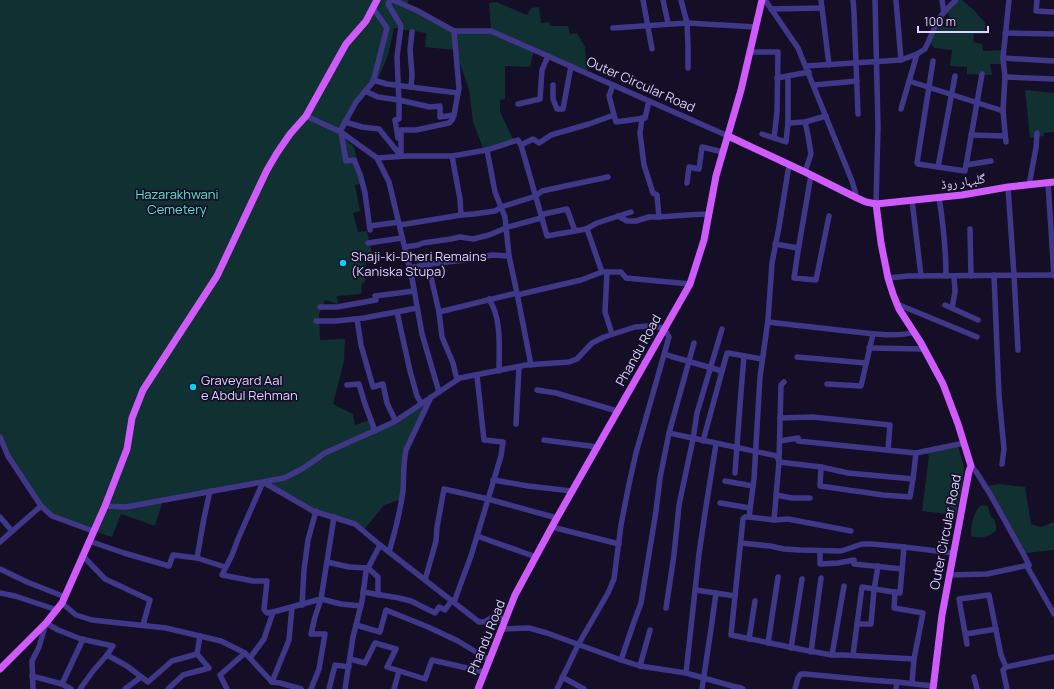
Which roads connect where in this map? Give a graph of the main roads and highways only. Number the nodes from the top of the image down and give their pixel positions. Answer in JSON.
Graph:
{"nodes":[{"id":1,"x":377,"y":0,"type":"edge"},
{"id":2,"x":762,"y":0,"type":"edge"},
{"id":3,"x":728,"y":136,"type":"junction"},
{"id":4,"x":1051,"y":182,"type":"edge"},
{"id":5,"x":876,"y":204,"type":"junction"},
{"id":6,"x":1,"y":666,"type":"edge"},
{"id":7,"x":933,"y":688,"type":"edge"},
{"id":8,"x":478,"y":689,"type":"edge"}],
"edges":[{"from":1,"to":6,"type":"main road"},
{"from":2,"to":3,"type":"main road","name":"Phandu Road"},
{"from":3,"to":5,"type":"main road","name":"Outer Circular Road"},
{"from":3,"to":8,"type":"main road","name":"Phandu Road"},
{"from":4,"to":5,"type":"main road","name":"گلبہار روڈ"},
{"from":5,"to":7,"type":"main road","name":"Outer Circular Road"}]}
